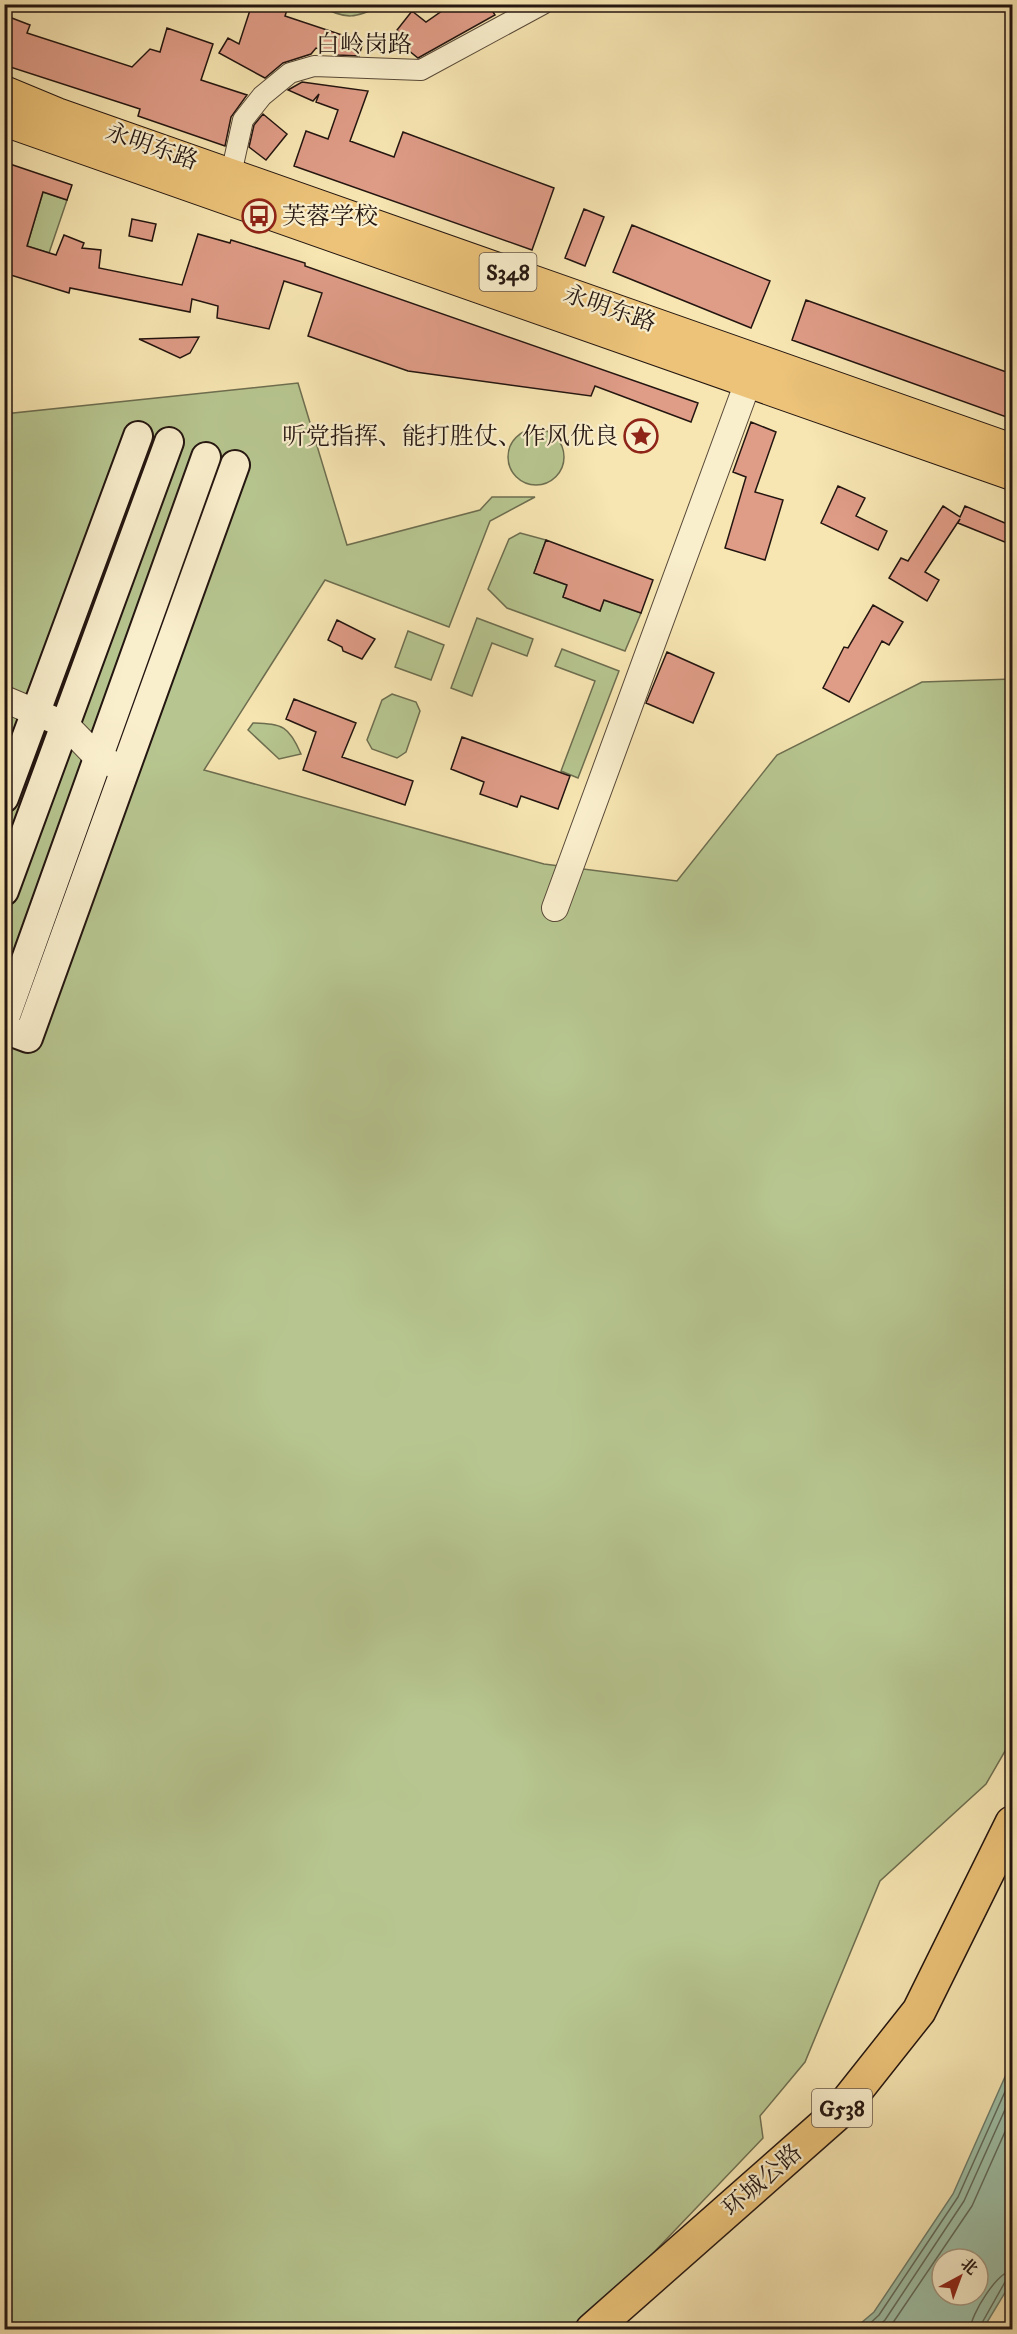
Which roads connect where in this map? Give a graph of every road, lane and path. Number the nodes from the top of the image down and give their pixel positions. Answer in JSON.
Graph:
{"nodes":[{"id":1,"x":543,"y":4,"type":"edge"},
{"id":2,"x":4,"y":92,"type":"edge"},
{"id":3,"x":4,"y":120,"type":"edge"},
{"id":4,"x":231,"y":174,"type":"junction"},
{"id":5,"x":752,"y":370,"type":"junction"},
{"id":6,"x":138,"y":436,"type":"dead end"},
{"id":7,"x":169,"y":442,"type":"dead end"},
{"id":8,"x":1012,"y":450,"type":"edge"},
{"id":9,"x":206,"y":457,"type":"dead end"},
{"id":10,"x":235,"y":465,"type":"dead end"},
{"id":11,"x":1012,"y":474,"type":"edge"},
{"id":12,"x":147,"y":502,"type":"junction"},
{"id":13,"x":111,"y":510,"type":"junction"},
{"id":14,"x":4,"y":699,"type":"edge"},
{"id":15,"x":36,"y":712,"type":"junction"},
{"id":16,"x":66,"y":725,"type":"junction"},
{"id":17,"x":98,"y":758,"type":"junction"},
{"id":18,"x":125,"y":769,"type":"junction"},
{"id":19,"x":4,"y":798,"type":"edge"},
{"id":20,"x":24,"y":838,"type":"junction"},
{"id":21,"x":4,"y":866,"type":"edge"},
{"id":22,"x":4,"y":891,"type":"edge"},
{"id":23,"x":555,"y":908,"type":"dead end"},
{"id":24,"x":12,"y":1024,"type":"edge"},
{"id":25,"x":1012,"y":1823,"type":"edge"},
{"id":26,"x":592,"y":2330,"type":"edge"}],
"edges":[{"from":1,"to":4,"type":"street","name":"白岭岗路"},
{"from":2,"to":4,"type":"main road","name":"永明东路","number":"S348"},
{"from":3,"to":5,"type":"main road","name":"永明东路","number":"S348"},
{"from":4,"to":5,"type":"main road","name":"永明东路","number":"S348"},
{"from":5,"to":8,"type":"main road","name":"永明东路","number":"S348"},
{"from":5,"to":11,"type":"main road","name":"永明东路","number":"S348"},
{"from":5,"to":23,"type":"street"},
{"from":6,"to":13,"type":"main road"},
{"from":7,"to":12,"type":"main road"},
{"from":9,"to":17,"type":"main road"},
{"from":10,"to":18,"type":"main road"},
{"from":12,"to":13,"type":"main road"},
{"from":12,"to":16,"type":"main road"},
{"from":13,"to":15,"type":"main road"},
{"from":14,"to":15,"type":"street"},
{"from":15,"to":16,"type":"street"},
{"from":15,"to":19,"type":"main road"},
{"from":16,"to":17,"type":"street"},
{"from":16,"to":20,"type":"main road"},
{"from":17,"to":18,"type":"street"},
{"from":17,"to":24,"type":"main road"},
{"from":18,"to":24,"type":"main road"},
{"from":20,"to":21,"type":"main road"},
{"from":20,"to":22,"type":"main road"},
{"from":25,"to":26,"type":"highway","name":"环城公路","number":"G538"}]}
